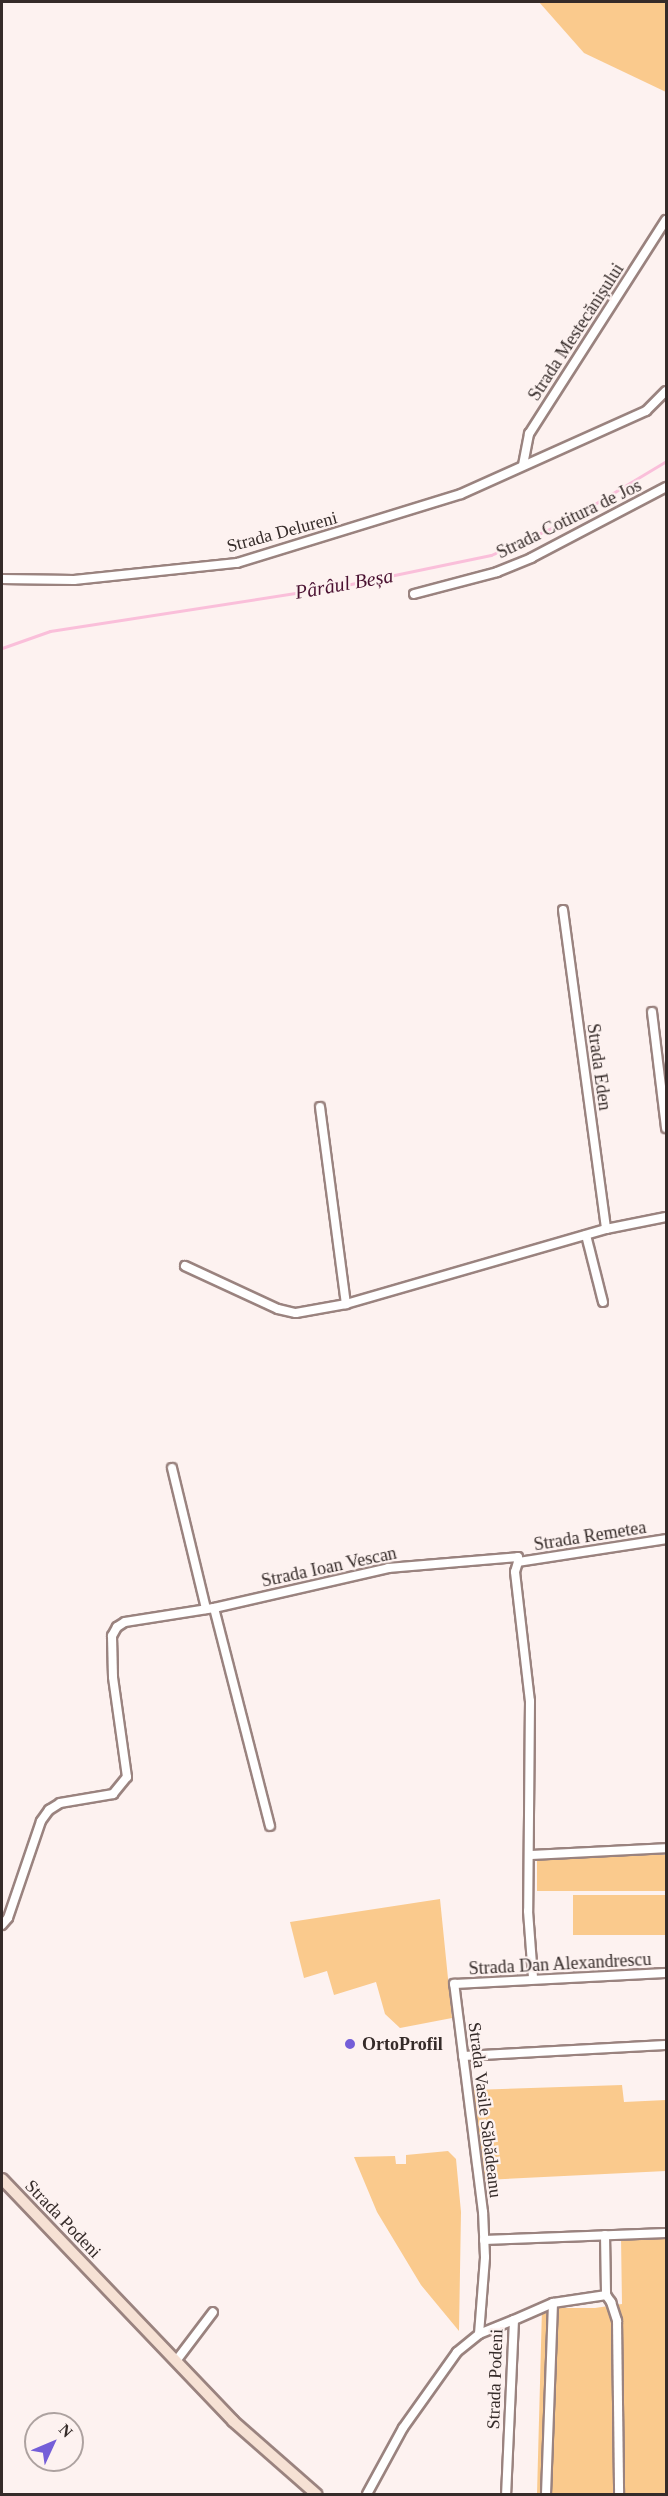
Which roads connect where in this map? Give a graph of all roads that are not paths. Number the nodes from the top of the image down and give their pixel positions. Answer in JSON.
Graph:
{"nodes":[{"id":1,"x":666,"y":220,"type":"edge"},
{"id":2,"x":666,"y":391,"type":"edge"},
{"id":3,"x":523,"y":465,"type":"junction"},
{"id":4,"x":666,"y":487,"type":"edge"},
{"id":5,"x":2,"y":579,"type":"edge"},
{"id":6,"x":414,"y":594,"type":"dead end"},
{"id":7,"x":563,"y":910,"type":"dead end"},
{"id":8,"x":652,"y":1012,"type":"dead end"},
{"id":9,"x":320,"y":1107,"type":"dead end"},
{"id":10,"x":666,"y":1128,"type":"edge"},
{"id":11,"x":666,"y":1217,"type":"edge"},
{"id":12,"x":606,"y":1229,"type":"junction"},
{"id":13,"x":586,"y":1235,"type":"junction"},
{"id":14,"x":185,"y":1266,"type":"dead end"},
{"id":15,"x":603,"y":1302,"type":"dead end"},
{"id":16,"x":346,"y":1304,"type":"junction"},
{"id":17,"x":172,"y":1468,"type":"dead end"},
{"id":18,"x":666,"y":1539,"type":"edge"},
{"id":19,"x":518,"y":1562,"type":"junction"},
{"id":20,"x":210,"y":1609,"type":"junction"},
{"id":21,"x":270,"y":1826,"type":"dead end"},
{"id":22,"x":666,"y":1848,"type":"edge"},
{"id":23,"x":530,"y":1856,"type":"junction"},
{"id":24,"x":2,"y":1924,"type":"edge"},
{"id":25,"x":666,"y":1973,"type":"edge"},
{"id":26,"x":533,"y":1978,"type":"junction"},
{"id":27,"x":454,"y":1984,"type":"joint"},
{"id":28,"x":666,"y":2045,"type":"edge"},
{"id":29,"x":463,"y":2056,"type":"junction"},
{"id":30,"x":2,"y":2179,"type":"edge"},
{"id":31,"x":666,"y":2233,"type":"edge"},
{"id":32,"x":605,"y":2235,"type":"junction"},
{"id":33,"x":484,"y":2240,"type":"junction"},
{"id":34,"x":606,"y":2295,"type":"junction"},
{"id":35,"x":553,"y":2303,"type":"junction"},
{"id":36,"x":213,"y":2312,"type":"dead end"},
{"id":37,"x":514,"y":2320,"type":"junction"},
{"id":38,"x":479,"y":2334,"type":"junction"},
{"id":39,"x":176,"y":2361,"type":"junction"},
{"id":40,"x":316,"y":2494,"type":"edge"},
{"id":41,"x":367,"y":2494,"type":"edge"},
{"id":42,"x":506,"y":2494,"type":"edge"},
{"id":43,"x":546,"y":2494,"type":"edge"},
{"id":44,"x":619,"y":2494,"type":"edge"}],
"edges":[{"from":1,"to":3,"type":"street","name":"Strada Mestecănișului"},
{"from":2,"to":3,"type":"street","name":"Strada Delureni"},
{"from":3,"to":5,"type":"street","name":"Strada Delureni"},
{"from":4,"to":6,"type":"street","name":"Strada Cotitura de Jos"},
{"from":7,"to":12,"type":"street","name":"Strada Eden"},
{"from":8,"to":10,"type":"street"},
{"from":9,"to":16,"type":"street"},
{"from":11,"to":12,"type":"street"},
{"from":12,"to":13,"type":"street"},
{"from":13,"to":15,"type":"street"},
{"from":13,"to":16,"type":"street"},
{"from":14,"to":16,"type":"street"},
{"from":17,"to":20,"type":"street"},
{"from":18,"to":19,"type":"street","name":"Strada Remetea"},
{"from":19,"to":20,"type":"street","name":"Strada Ioan Vescan"},
{"from":19,"to":23,"type":"street"},
{"from":20,"to":21,"type":"street"},
{"from":20,"to":24,"type":"street","name":"Strada Ioan Vescan"},
{"from":22,"to":23,"type":"street"},
{"from":23,"to":26,"type":"street"},
{"from":25,"to":26,"type":"street","name":"Strada Dan Alexandrescu"},
{"from":26,"to":27,"type":"street","name":"Strada Dan Alexandrescu"},
{"from":27,"to":29,"type":"street","name":"Strada Vasile Săbădeanu"},
{"from":28,"to":29,"type":"street"},
{"from":29,"to":33,"type":"street","name":"Strada Vasile Săbădeanu"},
{"from":30,"to":39,"type":"main road","name":"Strada Podeni"},
{"from":31,"to":32,"type":"street"},
{"from":32,"to":33,"type":"street"},
{"from":32,"to":34,"type":"street"},
{"from":33,"to":38,"type":"street","name":"Strada Vasile Săbădeanu"},
{"from":34,"to":35,"type":"street"},
{"from":34,"to":44,"type":"street"},
{"from":35,"to":37,"type":"street"},
{"from":35,"to":43,"type":"street"},
{"from":36,"to":39,"type":"street"},
{"from":37,"to":38,"type":"street","name":"Strada Podeni"},
{"from":37,"to":42,"type":"street","name":"Strada Podeni"},
{"from":38,"to":41,"type":"street","name":"Strada Podeni"},
{"from":39,"to":40,"type":"main road","name":"Strada Podeni"}]}
